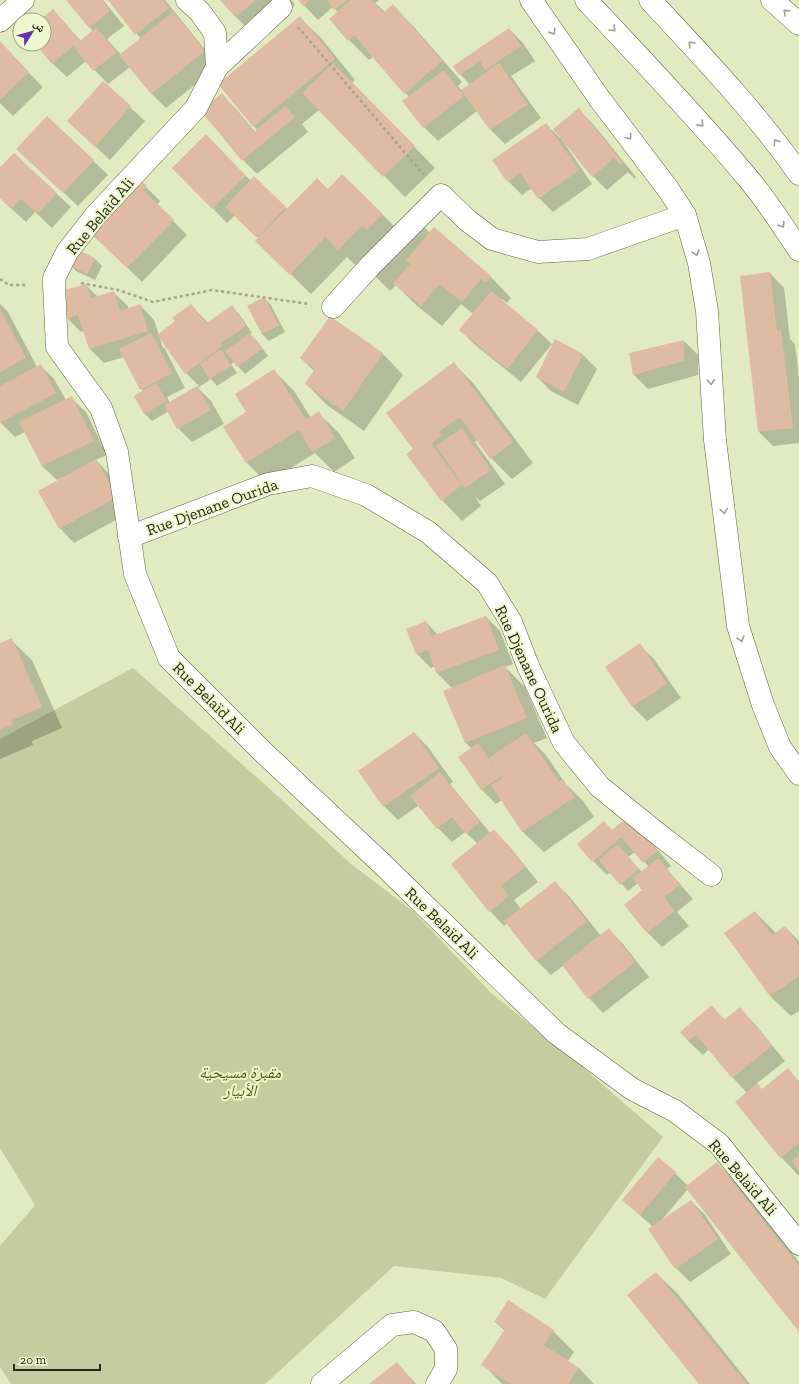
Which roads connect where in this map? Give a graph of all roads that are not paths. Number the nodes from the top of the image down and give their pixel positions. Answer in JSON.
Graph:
{"nodes":[{"id":1,"x":23,"y":0,"type":"edge"},
{"id":2,"x":187,"y":0,"type":"edge"},
{"id":3,"x":531,"y":0,"type":"edge"},
{"id":4,"x":586,"y":0,"type":"edge"},
{"id":5,"x":650,"y":0,"type":"edge"},
{"id":6,"x":772,"y":0,"type":"edge"},
{"id":7,"x":281,"y":7,"type":"road end"},
{"id":8,"x":0,"y":21,"type":"edge"},
{"id":9,"x":799,"y":24,"type":"edge"},
{"id":10,"x":217,"y":67,"type":"junction"},
{"id":11,"x":799,"y":174,"type":"edge"},
{"id":12,"x":685,"y":215,"type":"junction"},
{"id":13,"x":799,"y":250,"type":"edge"},
{"id":14,"x":333,"y":307,"type":"road end"},
{"id":15,"x":129,"y":537,"type":"junction"},
{"id":16,"x":799,"y":774,"type":"edge"},
{"id":17,"x":712,"y":875,"type":"dead end"},
{"id":18,"x":799,"y":1244,"type":"edge"},
{"id":19,"x":322,"y":1384,"type":"edge"},
{"id":20,"x":437,"y":1384,"type":"edge"}],
"edges":[{"from":1,"to":8,"type":"main road"},
{"from":2,"to":10,"type":"main road"},
{"from":3,"to":12,"type":"main road","one_way":true},
{"from":4,"to":13,"type":"main road","one_way":true},
{"from":11,"to":5,"type":"main road","one_way":true},
{"from":9,"to":6,"type":"main road","one_way":true},
{"from":7,"to":10,"type":"main road"},
{"from":10,"to":15,"type":"main road","name":"Rue Belaïd Ali"},
{"from":12,"to":14,"type":"main road"},
{"from":12,"to":16,"type":"main road","one_way":true},
{"from":15,"to":17,"type":"main road","name":"Rue Djenane Ourida"},
{"from":15,"to":18,"type":"main road","name":"Rue Belaïd Ali"},
{"from":19,"to":20,"type":"main road"}]}
